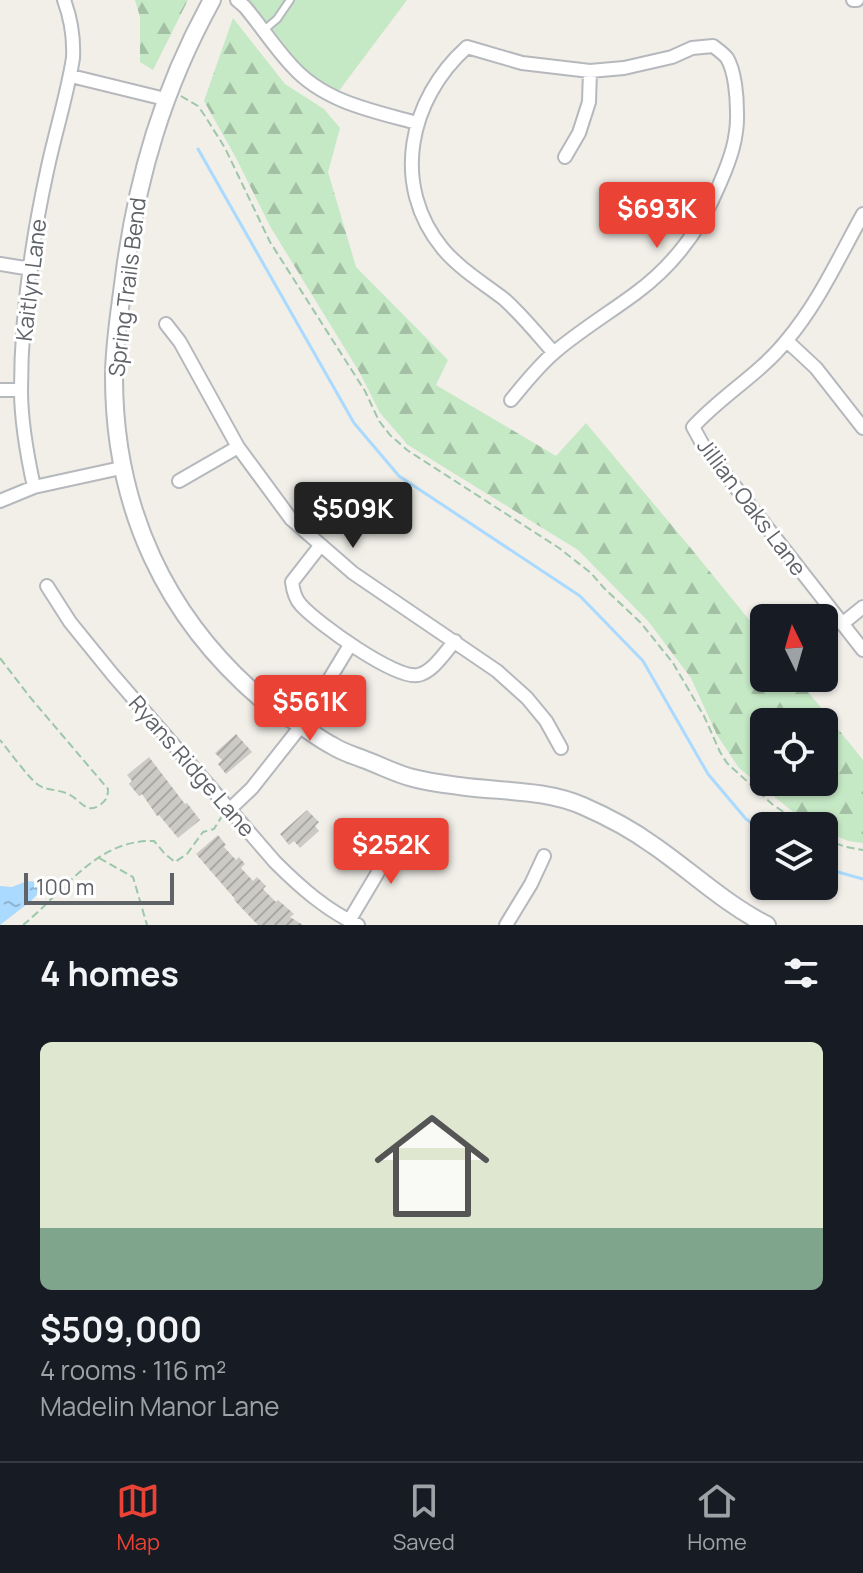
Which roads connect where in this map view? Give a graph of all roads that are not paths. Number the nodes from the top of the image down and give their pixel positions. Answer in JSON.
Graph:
{"nodes":[{"id":1,"x":64,"y":0,"type":"edge"},
{"id":2,"x":212,"y":0,"type":"edge"},
{"id":3,"x":237,"y":0,"type":"edge"},
{"id":4,"x":290,"y":0,"type":"edge"},
{"id":5,"x":264,"y":30,"type":"junction"},
{"id":6,"x":590,"y":71,"type":"junction"},
{"id":7,"x":71,"y":76,"type":"junction"},
{"id":8,"x":167,"y":96,"type":"junction"},
{"id":9,"x":417,"y":123,"type":"junction"},
{"id":10,"x":565,"y":157,"type":"dead end"},
{"id":11,"x":863,"y":214,"type":"edge"},
{"id":12,"x":0,"y":264,"type":"edge"},
{"id":13,"x":31,"y":269,"type":"junction"},
{"id":14,"x":166,"y":324,"type":"dead end"},
{"id":15,"x":787,"y":341,"type":"junction"},
{"id":16,"x":554,"y":353,"type":"junction"},
{"id":17,"x":0,"y":390,"type":"edge"},
{"id":18,"x":21,"y":390,"type":"junction"},
{"id":19,"x":511,"y":400,"type":"dead end"},
{"id":20,"x":863,"y":428,"type":"edge"},
{"id":21,"x":238,"y":447,"type":"junction"},
{"id":22,"x":121,"y":468,"type":"junction"},
{"id":23,"x":179,"y":481,"type":"dead end"},
{"id":24,"x":34,"y":487,"type":"junction"},
{"id":25,"x":0,"y":501,"type":"edge"},
{"id":26,"x":320,"y":546,"type":"junction"},
{"id":27,"x":47,"y":586,"type":"dead end"},
{"id":28,"x":863,"y":607,"type":"edge"},
{"id":29,"x":842,"y":624,"type":"junction"},
{"id":30,"x":455,"y":641,"type":"junction"},
{"id":31,"x":350,"y":645,"type":"junction"},
{"id":32,"x":863,"y":650,"type":"edge"},
{"id":33,"x":301,"y":726,"type":"junction"},
{"id":34,"x":561,"y":748,"type":"dead end"},
{"id":35,"x":229,"y":810,"type":"junction"},
{"id":36,"x":396,"y":831,"type":"dead end"},
{"id":37,"x":544,"y":856,"type":"dead end"},
{"id":38,"x":354,"y":923,"type":"edge"},
{"id":39,"x":506,"y":925,"type":"edge"},
{"id":40,"x":767,"y":925,"type":"edge"}],
"edges":[{"from":1,"to":7,"type":"street","name":"Kaitlyn Lane"},
{"from":2,"to":8,"type":"street","name":"Spring Trails Bend"},
{"from":3,"to":5,"type":"street"},
{"from":4,"to":5,"type":"lane"},
{"from":5,"to":9,"type":"street"},
{"from":6,"to":9,"type":"street"},
{"from":6,"to":10,"type":"street"},
{"from":6,"to":16,"type":"street"},
{"from":7,"to":8,"type":"street"},
{"from":7,"to":13,"type":"street","name":"Kaitlyn Lane"},
{"from":8,"to":22,"type":"street","name":"Spring Trails Bend"},
{"from":9,"to":16,"type":"street"},
{"from":11,"to":15,"type":"street"},
{"from":12,"to":13,"type":"street"},
{"from":13,"to":18,"type":"street","name":"Kaitlyn Lane"},
{"from":14,"to":21,"type":"street"},
{"from":15,"to":20,"type":"street"},
{"from":15,"to":29,"type":"street","name":"Jillian Oaks Lane"},
{"from":16,"to":19,"type":"street"},
{"from":17,"to":18,"type":"street"},
{"from":18,"to":24,"type":"street","name":"Kaitlyn Lane"},
{"from":21,"to":23,"type":"street"},
{"from":21,"to":26,"type":"street"},
{"from":22,"to":24,"type":"street"},
{"from":22,"to":33,"type":"street","name":"Spring Trails Bend"},
{"from":24,"to":25,"type":"street"},
{"from":26,"to":30,"type":"street"},
{"from":26,"to":31,"type":"street"},
{"from":27,"to":35,"type":"street","name":"Ryans Ridge Lane"},
{"from":28,"to":29,"type":"street"},
{"from":29,"to":32,"type":"street","name":"Jillian Oaks Lane"},
{"from":30,"to":31,"type":"street"},
{"from":30,"to":34,"type":"street"},
{"from":31,"to":33,"type":"street"},
{"from":33,"to":35,"type":"street"},
{"from":33,"to":40,"type":"street","name":"Spring Trails Bend"},
{"from":35,"to":38,"type":"street","name":"Ryans Ridge Lane"},
{"from":36,"to":38,"type":"street"},
{"from":37,"to":39,"type":"street"}]}
